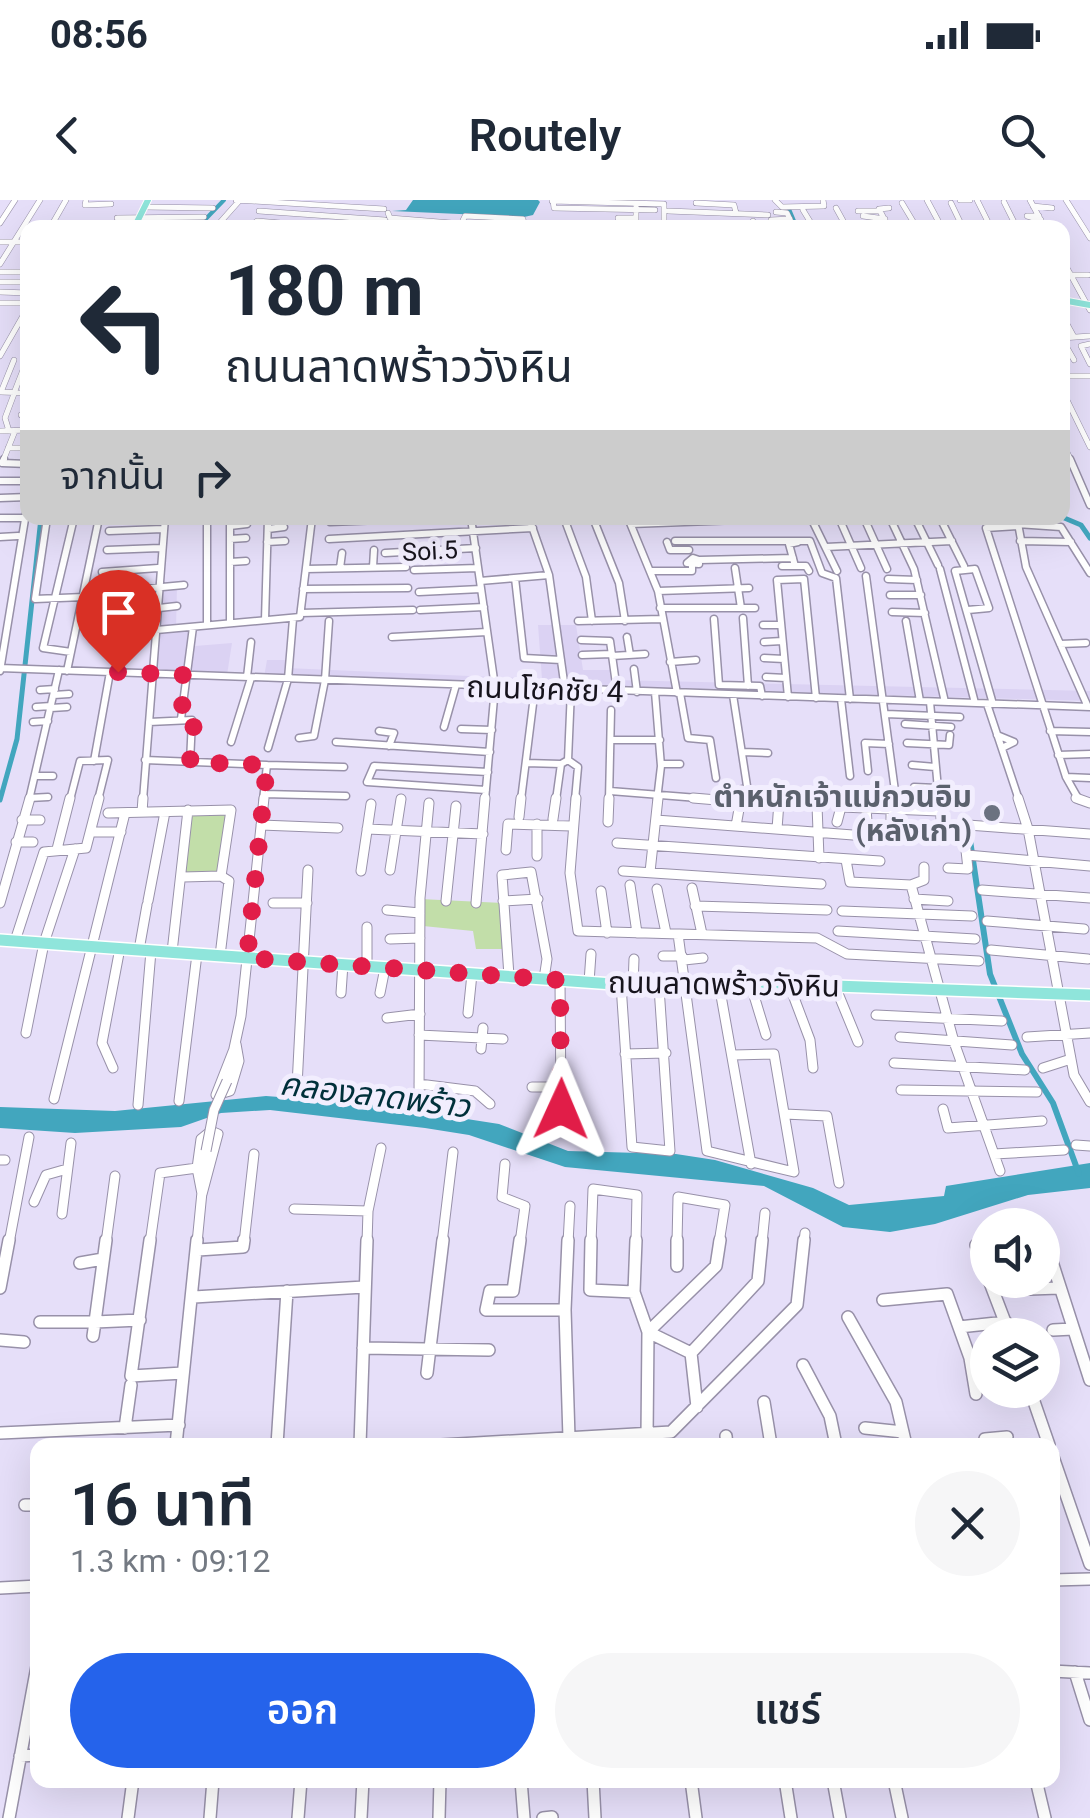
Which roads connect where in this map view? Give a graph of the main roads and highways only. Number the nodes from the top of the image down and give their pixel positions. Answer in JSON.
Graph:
{"nodes":[{"id":1,"x":0,"y":940,"type":"edge"},
{"id":2,"x":1090,"y":995,"type":"edge"}],
"edges":[{"from":1,"to":2,"type":"main road","name":"ถนนลาดพร้าววังหิน"}]}
